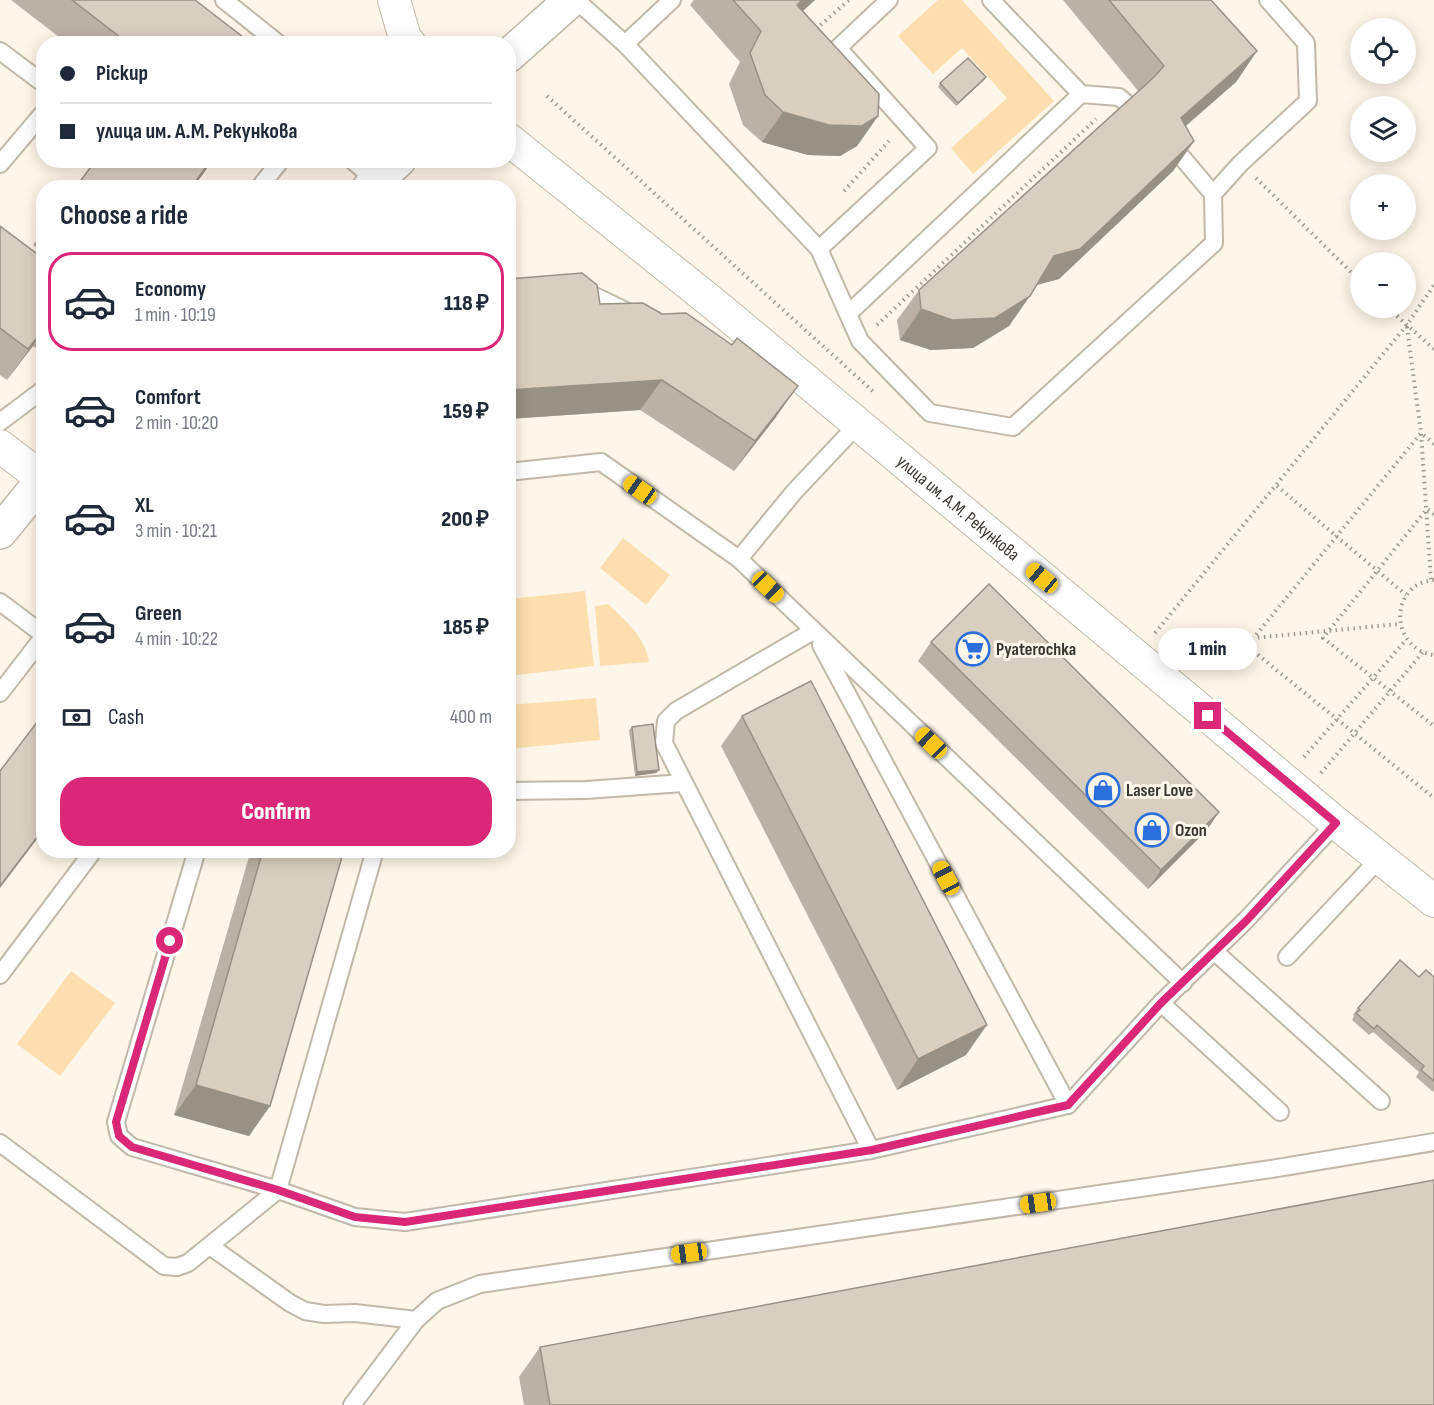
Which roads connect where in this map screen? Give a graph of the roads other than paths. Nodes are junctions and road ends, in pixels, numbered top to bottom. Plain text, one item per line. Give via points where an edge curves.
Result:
1 (224, 0) edge
2 (394, 0) edge
3 (571, 0) edge
4 (576, 0) edge
5 (672, 0) edge
6 (889, 0) edge
7 (991, 0) edge
8 (1268, 0) edge
9 (237, 5) edge
10 (270, 36) edge
11 (404, 36) edge
12 (625, 44) junction
13 (516, 49) edge
14 (0, 51) edge
15 (36, 78) edge
16 (1081, 94) junction
17 (1132, 108) edge
18 (36, 121) edge
19 (1168, 141) edge
20 (516, 146) edge
21 (0, 164) edge
22 (275, 168) edge
23 (366, 168) edge
24 (381, 176) edge
25 (265, 180) edge
26 (1213, 194) junction
27 (819, 249) junction
28 (568, 283) edge
29 (849, 313) junction
30 (650, 323) edge
31 (36, 395) edge
32 (0, 422) edge
33 (858, 424) junction
34 (0, 446) edge
35 (516, 471) edge
36 (36, 474) edge
37 (36, 488) edge
38 (0, 532) edge
39 (739, 559) junction
40 (0, 602) edge
41 (36, 630) edge
42 (813, 631) junction
43 (36, 646) edge
44 (0, 693) edge
45 (682, 783) junction
46 (516, 791) edge
47 (1336, 823) junction
48 (88, 858) edge
49 (194, 858) edge
50 (373, 858) edge
51 (1380, 858) junction
52 (1434, 901) edge
53 (1214, 951) junction
54 (1287, 957) dead end
55 (0, 975) edge
56 (1183, 983) junction
57 (1161, 1003) junction
58 (1381, 1101) dead end
59 (1068, 1105) junction
60 (1280, 1112) dead end
61 (1434, 1142) edge
62 (0, 1143) edge
63 (872, 1150) junction
64 (278, 1190) junction
65 (210, 1246) junction
66 (416, 1320) junction
67 (352, 1405) edge

1 - 9 lane
2 - 11 street
3 - 13 main road
4 - 12 lane
5 - 12 lane
6 - 27 lane via 838,48 928,148
7 - 16 lane
8 - 26 lane via 1306,43 1308,101
9 - 10 lane
12 - 27 lane
14 - 15 lane
16 - 17 lane via 1119,97
16 - 29 lane
18 - 21 lane
19 - 26 lane
20 - 33 street, улица им. А.М. Рекункова via 716,313
22 - 25 lane
23 - 24 lane
26 - 29 lane via 1214,243 1013,427 930,413 860,341
27 - 29 lane
28 - 30 lane
31 - 32 lane
33 - 39 lane via 794,492
33 - 47 street, улица им. А.М. Рекункова
34 - 36 street
35 - 39 lane via 601,462
37 - 38 main road
39 - 42 lane
40 - 41 lane
42 - 45 lane via 676,711 666,722 664,743
42 - 56 lane
42 - 59 lane
43 - 44 lane
45 - 46 lane
45 - 63 lane
47 - 51 street, улица им. А.М. Рекункова
47 - 53 lane
48 - 55 lane
49 - 64 lane via 116,1122 119,1136 132,1147
50 - 64 lane
51 - 52 street, улица им. А.М. Рекункова
51 - 54 lane
53 - 56 lane
53 - 58 lane
56 - 57 lane
57 - 59 lane
57 - 60 lane
59 - 63 lane
61 - 66 lane via 480,1284 437,1301
62 - 65 lane via 164,1266 188,1263
63 - 64 lane via 405,1222 355,1217
64 - 65 lane
65 - 66 lane via 305,1311
66 - 67 lane

